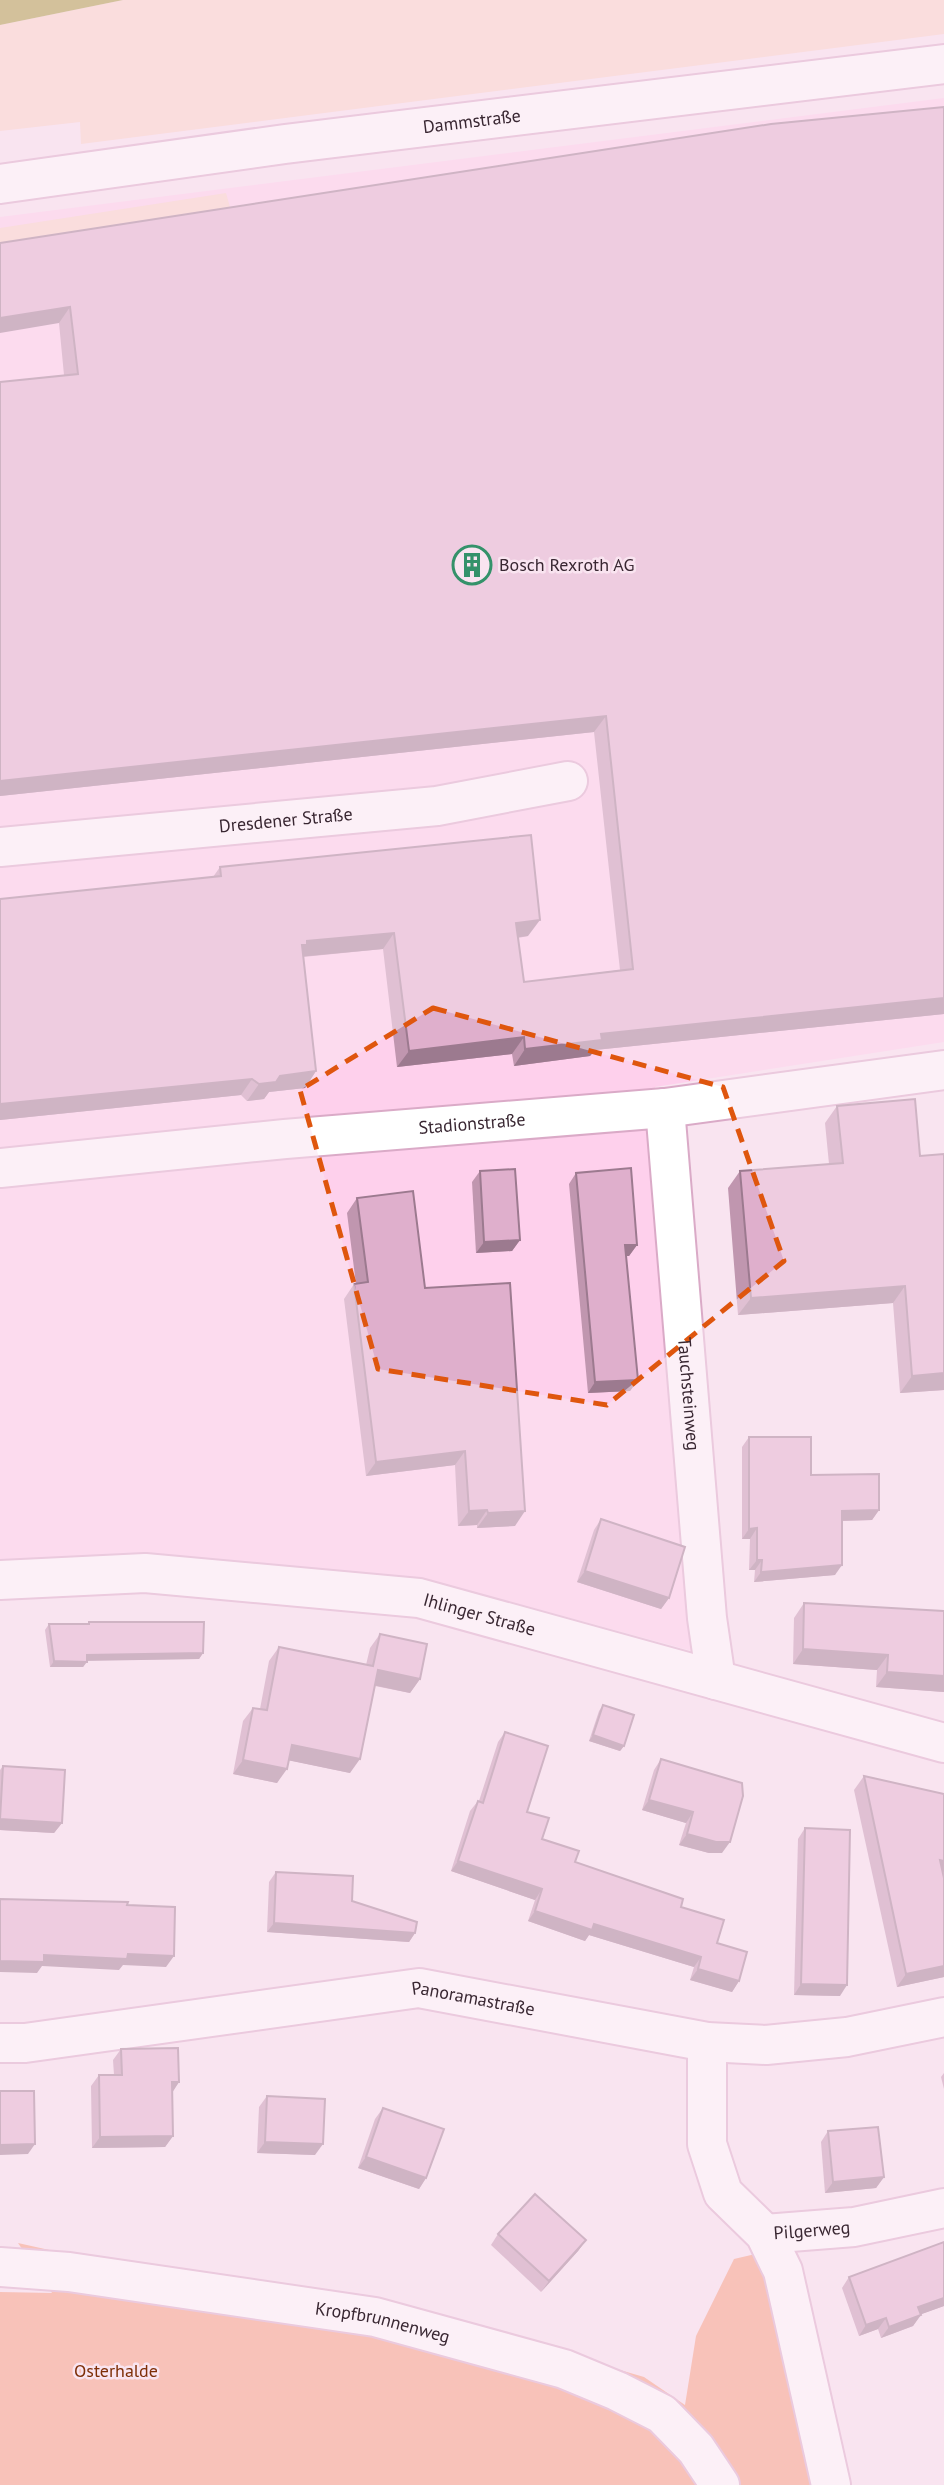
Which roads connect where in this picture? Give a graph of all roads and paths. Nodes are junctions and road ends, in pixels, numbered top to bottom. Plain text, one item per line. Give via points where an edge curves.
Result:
1 (944, 64) edge
2 (0, 184) edge
3 (568, 781) dead end
4 (0, 847) edge
5 (944, 1069) edge
6 (665, 1108) junction
7 (0, 1168) edge
8 (0, 1580) edge
9 (716, 1680) junction
10 (944, 1743) edge
11 (944, 2017) edge
12 (708, 2042) junction
13 (0, 2043) edge
14 (944, 2208) edge
15 (765, 2234) junction
16 (0, 2267) edge
17 (720, 2485) edge
18 (831, 2485) edge

1 - 2 street, Dammstraße via 285,144
3 - 4 street, Dresdener Straße via 436,806
5 - 6 street, Stadionstraße
6 - 7 street, Stadionstraße
6 - 9 street, Tauchsteinweg
8 - 9 street, Ihlinger Straße via 145,1573 419,1598
9 - 10 street, Ihlinger Straße
11 - 12 street, Panoramastraße via 847,2037 766,2045
12 - 13 street, Panoramastraße via 419,1988
12 - 15 street, Pilgerweg via 707,2144 723,2193
14 - 15 street, Pilgerweg via 854,2227
15 - 18 street via 783,2271
16 - 17 street, Kropfbrunnenweg via 69,2272 375,2317 564,2369 662,2414 696,2449

